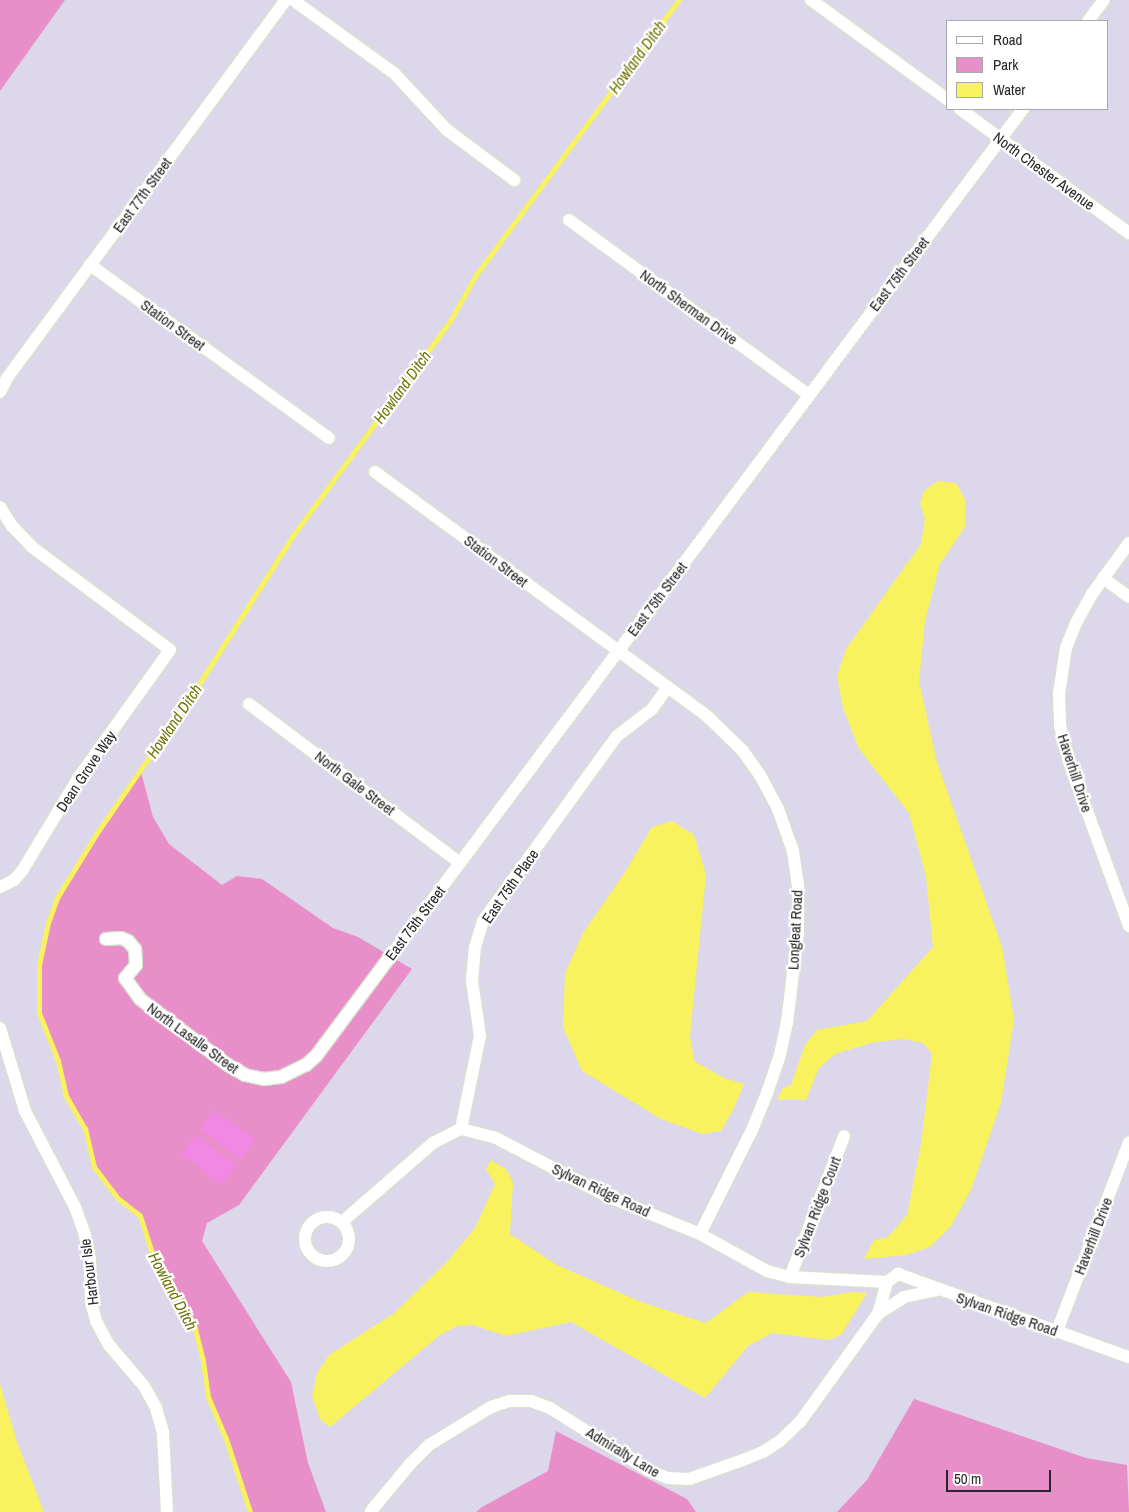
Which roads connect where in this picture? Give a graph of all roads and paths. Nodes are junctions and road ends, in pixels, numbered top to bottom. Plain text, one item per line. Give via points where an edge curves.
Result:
1 (286, 0) edge
2 (294, 0) edge
3 (811, 0) edge
4 (1104, 0) edge
5 (1089, 20) edge
6 (946, 99) edge
7 (961, 110) edge
8 (1022, 110) edge
9 (1001, 139) junction
10 (514, 180) dead end
11 (569, 220) dead end
12 (1129, 233) edge
13 (90, 265) junction
14 (0, 392) edge
15 (809, 395) junction
16 (328, 438) dead end
17 (375, 472) dead end
18 (0, 507) edge
19 (1129, 543) edge
20 (1103, 578) junction
21 (1129, 597) edge
22 (617, 652) junction
23 (668, 687) junction
24 (249, 704) dead end
25 (460, 863) junction
26 (0, 886) edge
27 (1129, 926) edge
28 (106, 939) dead end
29 (0, 1028) edge
30 (281, 1078) joint
31 (461, 1129) junction
32 (844, 1136) dead end
33 (1129, 1142) edge
34 (342, 1222) dead end
35 (700, 1234) junction
36 (790, 1277) junction
37 (887, 1282) junction
38 (937, 1290) junction
39 (878, 1314) junction
40 (1056, 1331) junction
41 (1129, 1358) edge
42 (371, 1511) edge
43 (167, 1512) edge

1 - 13 street, East 77th Street
2 - 10 street via 394,73 447,130
3 - 6 street
4 - 5 street
7 - 9 street, North Chester Avenue
8 - 9 street, East 75th Street
9 - 12 street, North Chester Avenue
9 - 15 street, East 75th Street
11 - 15 street, North Sherman Drive
13 - 14 street, East 77th Street
13 - 16 street, Station Street
15 - 22 street, East 75th Street
17 - 22 street, Station Street
18 - 26 street, Dean Grove Way via 32,547 170,650 77,780 22,872
19 - 20 street, Haverhill Drive
20 - 21 street
20 - 27 street, Haverhill Drive via 1085,605 1066,648 1060,673 1060,720 1070,765
22 - 23 street, Longleat Road
22 - 25 street, East 75th Street
23 - 31 street, East 75th Place via 652,709 617,736 483,921 474,947 472,981 480,1036
23 - 35 street, Longleat Road via 719,726 760,775 786,830 798,886 798,934 780,1055 752,1130
24 - 25 street, North Gale Street
25 - 30 street, East 75th Street via 316,1056
28 - 30 street, North Lasalle Street via 121,938 132,946 137,955 136,966 125,978 152,1010 245,1075
29 - 43 street, Harbour Isle via 25,1112 72,1201 84,1232 96,1321 108,1345 148,1391 161,1420
31 - 34 street via 433,1143
31 - 35 street, Sylvan Ridge Road via 494,1137 609,1197
32 - 36 street, Sylvan Ridge Court
33 - 40 street, Haverhill Drive
35 - 36 street, Sylvan Ridge Road via 759,1267
36 - 37 street, Sylvan Ridge Road
37 - 38 street, Sylvan Ridge Road via 898,1274
37 - 39 street
38 - 39 street, Admiralty Lane via 904,1297
38 - 40 street, Sylvan Ridge Road
39 - 42 street, Admiralty Lane via 800,1422 780,1441 743,1460 689,1479 668,1478 648,1470 550,1408 531,1401 510,1401 491,1407 429,1445 414,1458
40 - 41 street, Sylvan Ridge Road

